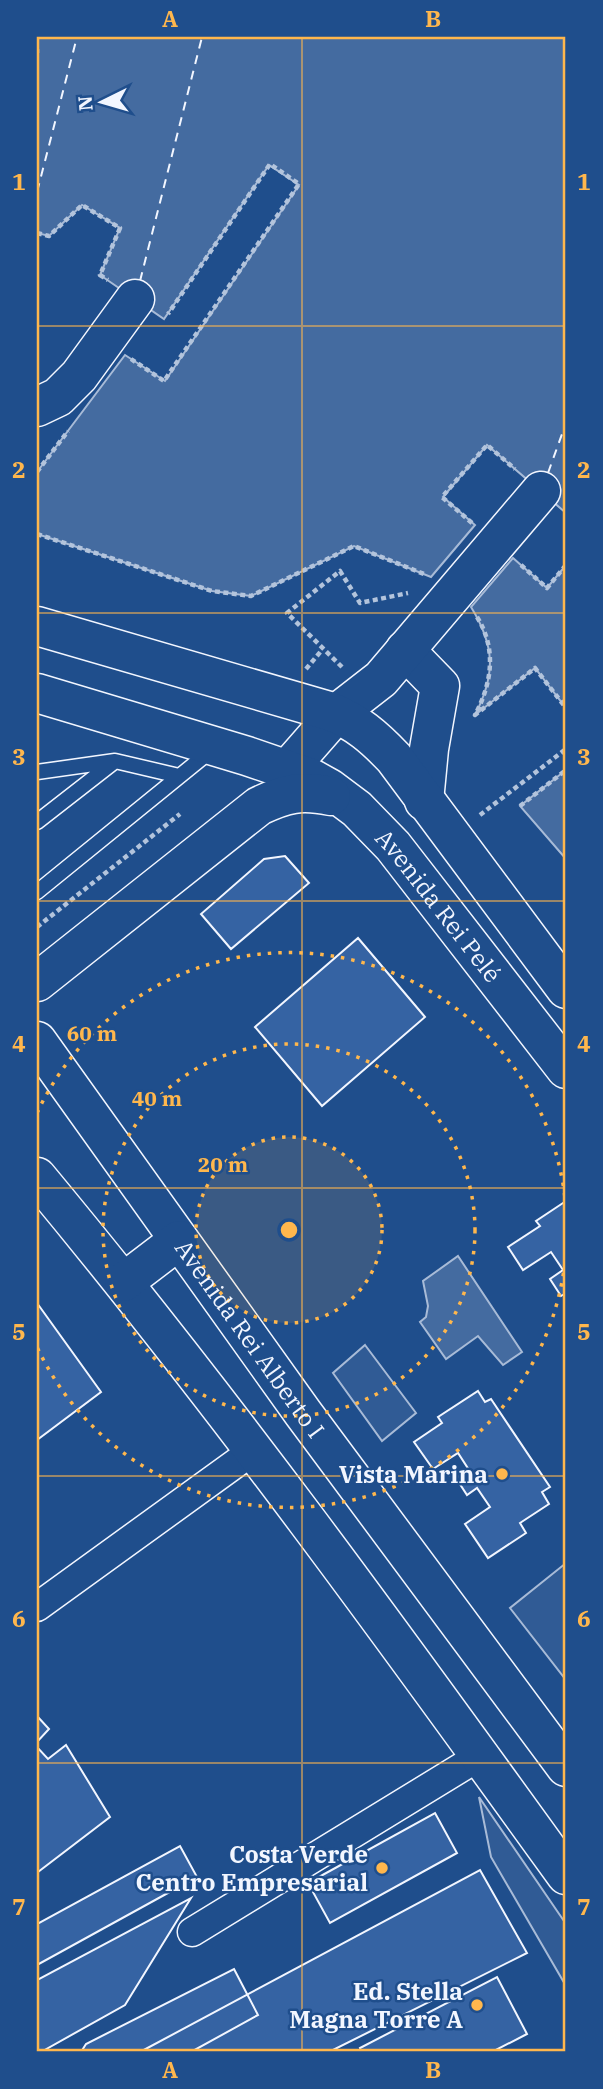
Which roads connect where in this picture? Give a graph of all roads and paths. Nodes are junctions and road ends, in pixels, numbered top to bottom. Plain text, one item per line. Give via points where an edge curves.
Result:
1 (135, 299) dead end
2 (37, 407) edge
3 (541, 491) joint
4 (475, 526) dead end
5 (37, 534) edge
6 (513, 558) dead end
7 (566, 565) edge
8 (439, 596) junction
9 (37, 626) edge
10 (323, 650) dead end
11 (405, 650) junction
12 (37, 693) edge
13 (566, 708) edge
14 (325, 710) junction
15 (216, 747) junction
16 (566, 749) edge
17 (116, 761) junction
18 (287, 770) junction
19 (566, 770) edge
20 (37, 772) edge
21 (179, 776) junction
22 (344, 799) junction
23 (424, 801) junction
24 (520, 806) dead end
25 (180, 814) dead end
26 (479, 816) dead end
27 (37, 822) edge
28 (37, 892) edge
29 (37, 927) edge
30 (37, 982) edge
31 (566, 989) edge
32 (37, 1041) edge
33 (566, 1069) edge
34 (37, 1177) edge
35 (178, 1240) junction
36 (124, 1282) junction
37 (303, 1413) junction
38 (254, 1450) junction
39 (373, 1505) junction
40 (323, 1542) junction
41 (37, 1607) edge
42 (480, 1756) junction
43 (566, 1767) edge
44 (566, 1875) edge
45 (192, 1931) dead end

1 - 2 main road via 79,376 58,397
3 - 4 path via 487,445 442,498
3 - 8 main road
5 - 8 path via 212,591 251,596 354,546
6 - 7 path via 547,588
8 - 10 path via 360,603 340,571 287,613
8 - 11 main road
8 - 13 path via 484,627 491,672 475,715 535,668
9 - 14 main road, Avenida Rei Pelé
11 - 14 main road via 381,679
11 - 23 main road via 440,686
12 - 15 main road, Avenida Rei Pelé
14 - 18 main road
14 - 23 main road, Avenida Rei Pelé via 362,728 380,743
15 - 18 main road, Avenida Rei Pelé
15 - 21 lane
16 - 26 path
17 - 20 lane
17 - 21 lane
17 - 27 lane
18 - 22 main road, Avenida Rei Pelé via 311,778
19 - 24 path
21 - 28 lane
22 - 30 main road via 284,794 259,806
22 - 33 main road, Avenida Rei Pelé via 393,846
23 - 31 main road, Avenida Rei Pelé
25 - 29 path
32 - 35 main road, Avenida Rei Alberto I
34 - 36 main road
35 - 36 main road
35 - 37 main road, Avenida Rei Alberto I
36 - 38 main road
37 - 38 main road
37 - 39 main road, Avenida Rei Alberto I
38 - 40 main road
38 - 41 street
39 - 40 main road
39 - 43 main road, Avenida Rei Alberto I
40 - 42 main road
42 - 44 main road
42 - 45 street

